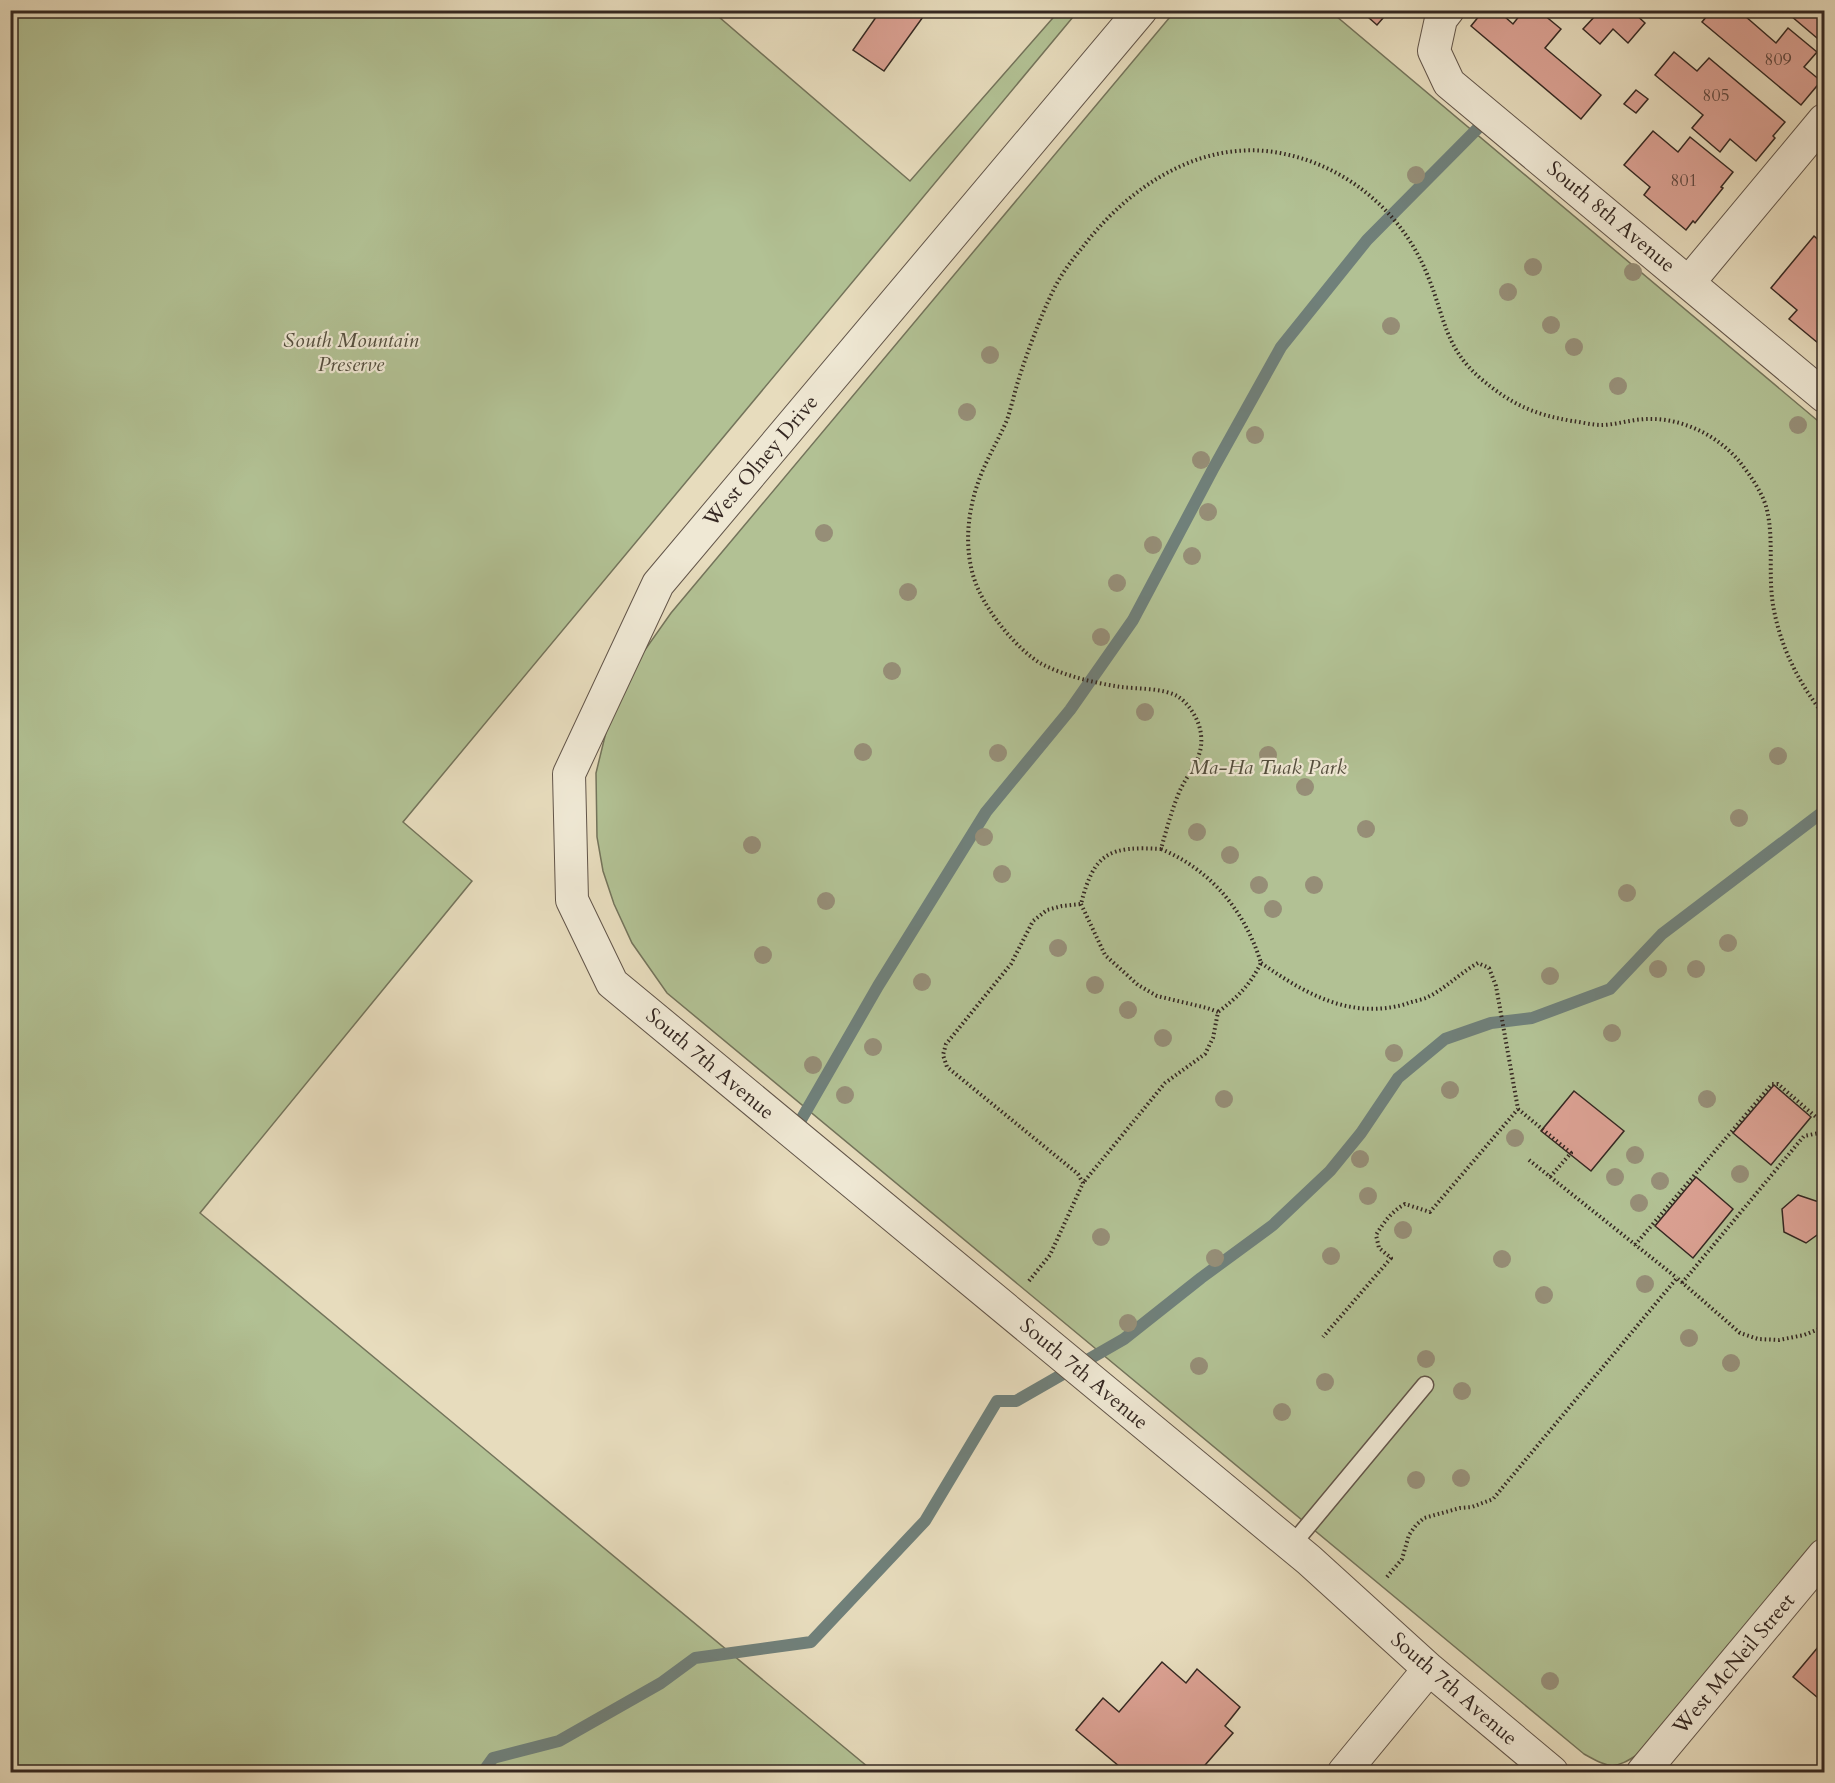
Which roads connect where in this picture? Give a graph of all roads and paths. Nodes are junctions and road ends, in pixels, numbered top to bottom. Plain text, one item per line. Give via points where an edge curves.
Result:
1 (1141, 10) edge
2 (1444, 15) edge
3 (1824, 120) edge
4 (1689, 282) junction
5 (1824, 396) edge
6 (1824, 715) edge
7 (1161, 849) junction
8 (1082, 904) junction
9 (1261, 963) junction
10 (612, 983) joint
11 (1218, 1012) junction
12 (1518, 1109) junction
13 (1824, 1124) edge
14 (1824, 1132) edge
15 (1529, 1160) dead end
16 (1550, 1177) junction
17 (1083, 1183) junction
18 (1635, 1245) junction
19 (1677, 1278) junction
20 (1028, 1282) dead end
21 (1682, 1283) junction
22 (1824, 1327) edge
23 (1323, 1337) dead end
24 (1425, 1385) dead end
25 (1291, 1546) junction
26 (1824, 1555) edge
27 (1387, 1577) dead end
28 (1429, 1669) junction
29 (1344, 1773) edge
30 (1552, 1773) edge
31 (1643, 1773) edge

1 - 10 street, West Olney Drive via 658,584 569,774 572,900
2 - 4 street, South 8th Avenue via 1434,51 1449,83
3 - 4 street
4 - 5 street, South 8th Avenue
6 - 7 path via 1787,657 1779,630 1770,576 1767,509 1754,481 1721,442 1670,420 1601,425 1522,409 1481,379 1451,346 1428,274 1414,245 1374,198 1320,164 1270,152 1237,150 1211,155 1183,165 1127,200 1100,225 1058,280 1034,336 1005,425 979,480 967,537 978,589 993,615 1025,652 1042,664 1091,681 1171,693 1194,714 1202,731 1200,753 1180,789
7 - 8 path via 1122,849 1108,855 1094,867
7 - 9 path via 1180,857 1221,889 1238,912
8 - 11 path via 1106,955 1138,985 1157,996
8 - 17 path via 1047,910 1033,921 1011,964 946,1044 943,1055 947,1067 1078,1174
9 - 11 path via 1243,992
9 - 12 path via 1310,993 1336,1004 1363,1009 1427,998 1478,963 1489,968 1496,986
10 - 25 street, South 7th Avenue
11 - 17 path via 1205,1054 1165,1083
12 - 16 path via 1571,1153
12 - 23 path via 1430,1212 1405,1204 1384,1221 1376,1235 1379,1248 1391,1258
13 - 18 path via 1778,1084 1772,1084
14 - 21 path via 1803,1137
15 - 16 path
16 - 18 path
17 - 20 path via 1050,1255
18 - 19 path
19 - 21 path
19 - 27 path via 1493,1499 1424,1518 1409,1535 1402,1559
21 - 22 path via 1740,1334 1779,1340
24 - 25 lane
25 - 28 street, South 7th Avenue
26 - 31 street, West McNeil Street
28 - 29 street
28 - 30 street, South 7th Avenue

